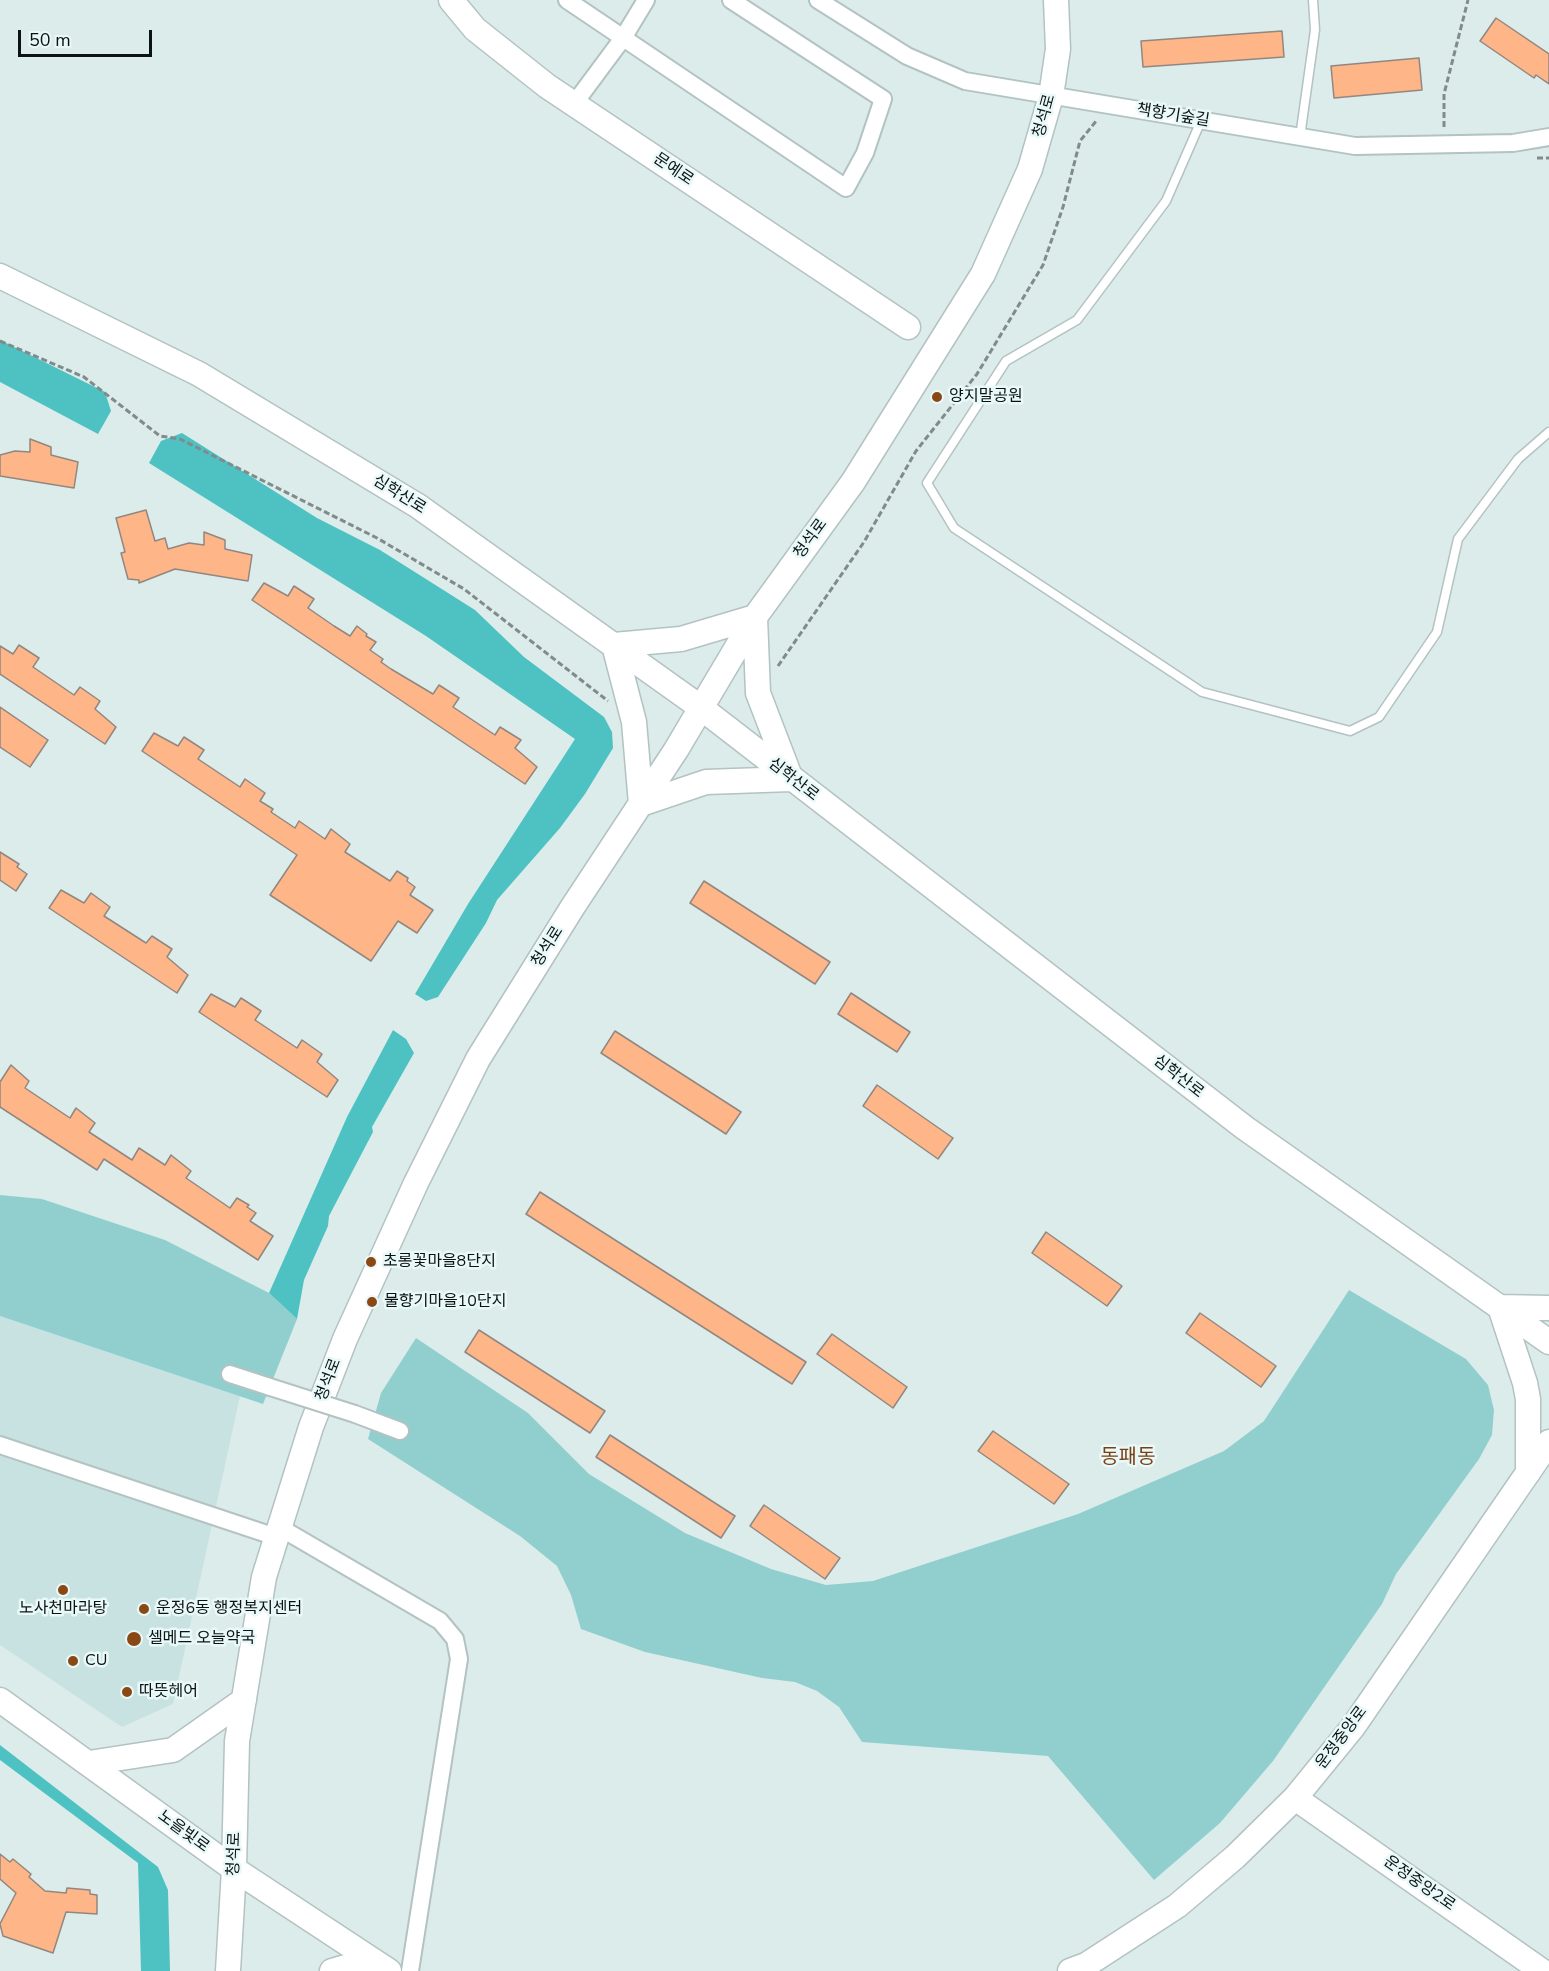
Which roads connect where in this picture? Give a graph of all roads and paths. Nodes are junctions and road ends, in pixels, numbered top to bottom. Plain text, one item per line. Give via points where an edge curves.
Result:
1 (451, 0) edge
2 (567, 0) edge
3 (646, 0) edge
4 (731, 0) edge
5 (818, 0) edge
6 (1056, 0) edge
7 (1313, 0) edge
8 (1468, 0) edge
9 (623, 38) junction
10 (1051, 96) junction
11 (574, 104) junction
12 (1120, 108) junction
13 (1201, 121) junction
14 (1300, 137) junction
15 (1549, 137) edge
16 (1444, 144) junction
17 (0, 276) edge
18 (908, 327) dead end
19 (0, 340) edge
20 (1549, 432) edge
21 (755, 617) junction
22 (614, 645) junction
23 (759, 693) junction
24 (609, 702) dead end
25 (699, 707) junction
26 (791, 779) junction
27 (641, 804) junction
28 (1500, 1307) junction
29 (1549, 1308) edge
30 (1549, 1342) edge
31 (230, 1374) dead end
32 (400, 1431) dead end
33 (1549, 1442) edge
34 (0, 1445) edge
35 (1538, 1469) edge
36 (277, 1532) junction
37 (0, 1700) edge
38 (244, 1700) junction
39 (88, 1763) junction
40 (1295, 1798) junction
41 (234, 1869) junction
42 (380, 1965) edge
43 (228, 1971) edge
44 (332, 1971) edge
45 (410, 1971) edge
46 (1070, 1971) edge
47 (1542, 1971) edge

1 - 11 street, 문예로 via 497,48
2 - 9 street
3 - 9 street
4 - 9 street via 883,99 865,153 846,188
5 - 10 street, 책향기숲길 via 907,56 965,81
6 - 10 street, 청석로 via 1058,49
7 - 14 lane via 1316,30
8 - 16 path via 1444,94
9 - 11 street
10 - 12 street, 책향기숲길
10 - 21 street, 청석로 via 1030,169 983,274 853,482
11 - 18 street, 문예로
12 - 13 street, 책향기숲길
12 - 23 path via 1118,121 1094,120 1080,141 1043,265 976,374 916,452 864,542
13 - 14 street, 책향기숲길
13 - 20 lane via 1166,201 1077,320 1006,361 927,483 954,528 1202,692 1350,731 1379,717 1437,632 1458,539 1518,459
14 - 16 street, 책향기숲길 via 1355,146
15 - 16 street, 책향기숲길 via 1514,143
17 - 22 street, 심학산로 via 199,374 418,506
19 - 24 path via 84,377 160,436 180,439 377,538 464,589
21 - 22 street via 681,639
21 - 23 street
21 - 25 street, 청석로
22 - 25 street, 심학산로
22 - 27 street via 634,722
23 - 26 street
25 - 26 street, 심학산로
25 - 27 street, 청석로
26 - 27 street via 706,782
26 - 28 street, 심학산로 via 1245,1128
27 - 36 street, 청석로 via 478,1059 416,1183 345,1339
28 - 29 street
28 - 30 street, 심학산로
28 - 35 street via 1525,1383
31 - 32 street, bridge
33 - 35 street, 운정중앙로
34 - 36 street
35 - 40 street, 운정중앙로 via 1353,1727
36 - 38 street, 청석로 via 264,1577
36 - 45 street via 440,1621 455,1639 459,1659
37 - 39 street, 노을빛로
38 - 39 street via 173,1750
38 - 41 street, 청석로 via 237,1741
39 - 41 street, 노을빛로
40 - 46 street, 운정중앙로 via 1235,1857 1177,1906 1086,1965
40 - 47 street, 운정중앙2로
41 - 42 street, 노을빛로
41 - 43 street, 청석로
42 - 44 street

